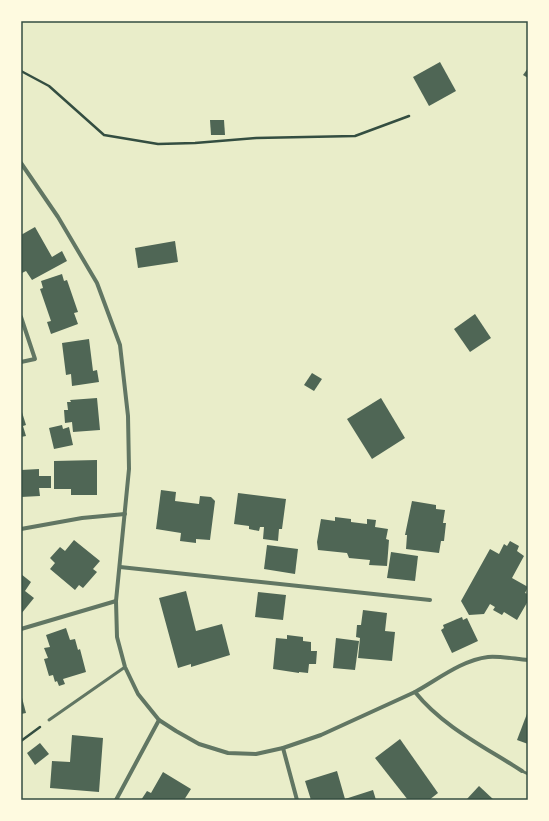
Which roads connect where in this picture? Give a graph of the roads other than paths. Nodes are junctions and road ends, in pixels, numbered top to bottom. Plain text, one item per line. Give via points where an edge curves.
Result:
1 (21, 162) edge
2 (21, 317) edge
3 (21, 362) edge
4 (126, 514) junction
5 (21, 529) edge
6 (120, 568) junction
7 (430, 600) dead end
8 (116, 601) junction
9 (21, 629) edge
10 (528, 660) edge
11 (125, 667) junction
12 (415, 692) junction
13 (49, 720) road end
14 (159, 720) junction
15 (283, 748) junction
16 (522, 770) joint
17 (528, 774) edge
18 (116, 800) edge
19 (297, 800) edge

1 - 4 street via 58,217 97,283 120,346 128,416 129,470
2 - 3 street via 35,359
4 - 5 street via 82,518
4 - 6 street
6 - 7 street
6 - 8 street
8 - 9 street
8 - 11 street via 117,637
10 - 12 street via 481,658
11 - 13 lane
11 - 14 street via 138,694
12 - 15 street via 328,732
12 - 16 street via 428,709 441,719
14 - 15 street via 199,744 228,753 256,754
14 - 18 street
15 - 19 street
16 - 17 lane

